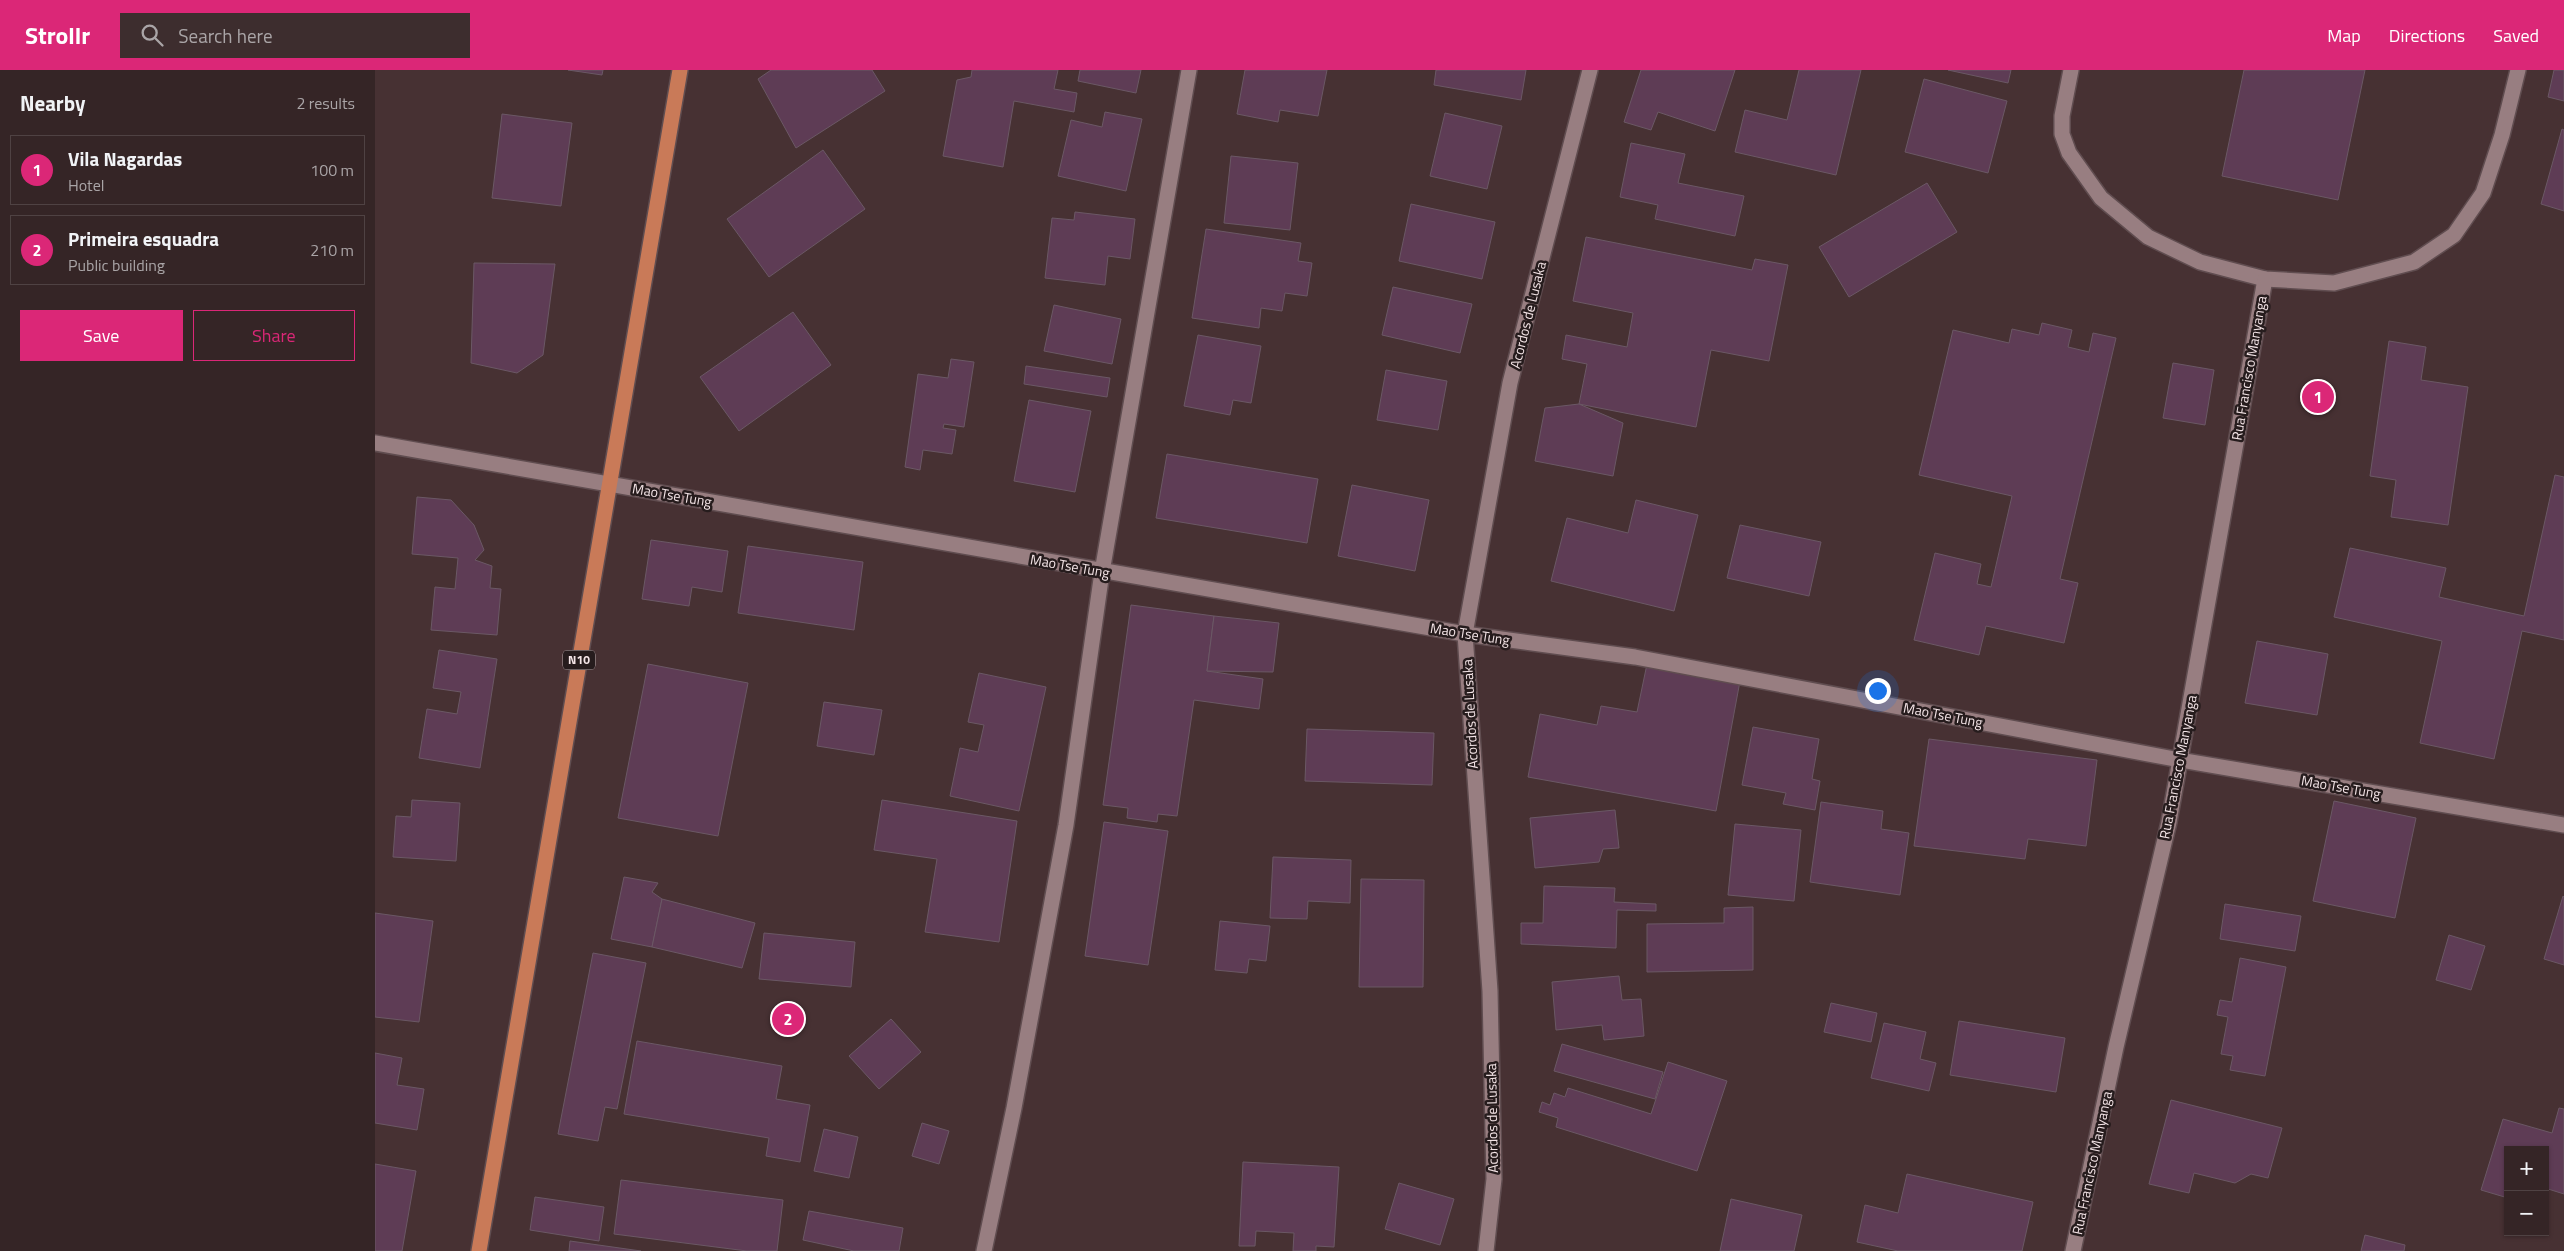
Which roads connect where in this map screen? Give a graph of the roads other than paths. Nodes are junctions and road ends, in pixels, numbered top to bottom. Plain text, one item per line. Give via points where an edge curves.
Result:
1 (680, 70) edge
2 (1189, 70) edge
3 (1590, 70) edge
4 (2071, 70) edge
5 (2519, 70) edge
6 (2265, 279) junction
7 (375, 444) edge
8 (609, 483) junction
9 (1102, 572) junction
10 (1465, 634) junction
11 (2180, 760) junction
12 (2564, 825) edge
13 (479, 1251) edge
14 (984, 1251) edge
15 (1486, 1251) edge
16 (2073, 1251) edge

1 - 8 main road, N10
2 - 9 street
3 - 10 street, Acordos de Lusaka via 1510,383
4 - 6 street via 2062,116 2062,134 2069,153 2101,198 2149,237 2200,262
5 - 6 street via 2503,135 2483,193 2454,235 2414,262 2334,283
6 - 11 street, Rua Francisco Manyanga
7 - 8 street, Mao Tse Tung
8 - 9 street, Mao Tse Tung
8 - 13 main road, N10
9 - 10 street, Mao Tse Tung
9 - 14 street via 1066,825
10 - 11 street, Mao Tse Tung via 1635,657
10 - 15 street, Acordos de Lusaka via 1490,991 1494,1179
11 - 12 street, Mao Tse Tung
11 - 16 street, Rua Francisco Manyanga

